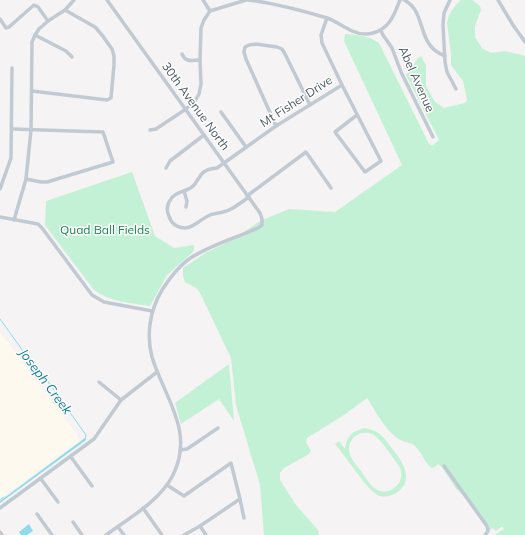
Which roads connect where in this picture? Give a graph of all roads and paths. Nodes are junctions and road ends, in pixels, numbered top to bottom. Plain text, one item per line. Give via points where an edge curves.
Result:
1 (74, 0) edge
2 (107, 0) edge
3 (203, 0) edge
4 (247, 0) edge
5 (281, 0) edge
6 (400, 0) edge
7 (404, 0) edge
8 (450, 0) edge
9 (498, 0) edge
10 (280, 5) junction
11 (65, 10) junction
12 (210, 10) junction
13 (326, 18) junction
14 (0, 19) edge
15 (48, 21) junction
16 (381, 31) junction
17 (35, 35) junction
18 (525, 42) edge
19 (182, 54) dead end
20 (445, 56) junction
21 (72, 57) dead end
22 (200, 60) junction
23 (12, 68) dead end
24 (342, 85) junction
25 (456, 89) dead end
26 (32, 91) junction
27 (310, 105) junction
28 (186, 109) junction
29 (221, 112) dead end
30 (357, 115) junction
31 (276, 126) junction
32 (12, 129) junction
33 (31, 130) junction
34 (150, 130) dead end
35 (204, 135) junction
36 (432, 137) dead end
37 (246, 147) junction
38 (224, 163) junction
39 (166, 168) dead end
40 (26, 179) junction
41 (331, 188) dead end
42 (0, 189) edge
43 (184, 191) junction
44 (248, 196) junction
45 (186, 207) dead end
46 (0, 217) edge
47 (14, 220) junction
48 (152, 311) junction
49 (157, 372) junction
50 (99, 382) dead end
51 (121, 400) junction
52 (218, 428) dead end
53 (180, 450) junction
54 (71, 457) junction
55 (444, 466) dead end
56 (41, 479) junction
57 (167, 485) junction
58 (92, 486) dead end
59 (240, 499) junction
60 (58, 502) dead end
61 (0, 508) edge
62 (143, 508) junction
63 (36, 514) dead end
64 (244, 518) dead end
65 (73, 522) dead end
66 (200, 526) junction
67 (118, 527) junction
68 (0, 532) edge
69 (2, 535) edge
70 (52, 535) edge
71 (82, 535) edge
72 (106, 535) edge
73 (124, 535) edge
74 (162, 535) edge
75 (184, 535) edge
76 (206, 535) edge
77 (485, 535) edge

1 - 11 street
2 - 28 street, 30th Avenue North
3 - 12 street
4 - 10 street
4 - 12 street
5 - 10 street
6 - 16 street via 396,11
7 - 20 street via 417,12 425,38 431,47
8 - 20 street via 444,13
9 - 18 street
10 - 13 street
11 - 15 street
11 - 26 street via 95,27 112,49 114,65 111,98 107,100
12 - 22 street via 201,28
13 - 16 street via 361,34
13 - 24 street, Mt Fisher Drive via 321,36 322,43
14 - 15 street via 6,28 9,27 34,5
15 - 17 street
16 - 36 street, Abel Avenue via 392,48
17 - 21 street via 66,51
17 - 26 street via 32,42
19 - 22 street via 187,60
20 - 25 street via 447,72
22 - 28 street via 199,94
23 - 32 street
24 - 27 street, Mt Fisher Drive
24 - 30 street
26 - 33 street
27 - 31 street, Mt Fisher Drive
27 - 31 street via 282,50 256,44 244,47 246,59
28 - 34 street via 156,129
28 - 35 street, 30th Avenue North
29 - 37 street
30 - 30 street via 335,132 365,172 381,161
31 - 37 street, Mt Fisher Drive
32 - 33 street
32 - 42 street via 11,158
33 - 40 street
33 - 40 street via 103,132 113,162 47,182
35 - 38 street, 30th Avenue North
35 - 39 street via 170,161
37 - 38 street, Mt Fisher Drive
38 - 43 street, Mt Fisher Drive via 217,168 208,169 195,185
38 - 44 street, 30th Avenue North
40 - 47 street
41 - 44 street, Mt Fisher Drive via 306,152
43 - 44 street, Mt Fisher Drive via 171,198 167,208 173,223 184,228 210,215 230,210
43 - 45 street
44 - 48 street, 30th Avenue North via 260,213 262,225 188,259 169,279 156,299
46 - 47 street
47 - 48 street via 38,224 92,295 98,299
48 - 49 street via 149,340
49 - 51 street
49 - 53 street via 176,414
50 - 51 street
51 - 54 street via 94,439
52 - 53 street via 187,450
53 - 57 street
54 - 56 street
54 - 58 street
55 - 77 street via 487,526 488,531
56 - 60 street
56 - 61 street
57 - 59 street via 184,496 231,463
57 - 62 street
59 - 64 street
59 - 66 street
62 - 67 street
62 - 74 street
63 - 70 street
65 - 71 street
66 - 75 street
66 - 76 street
67 - 72 street
67 - 73 street
68 - 69 street

